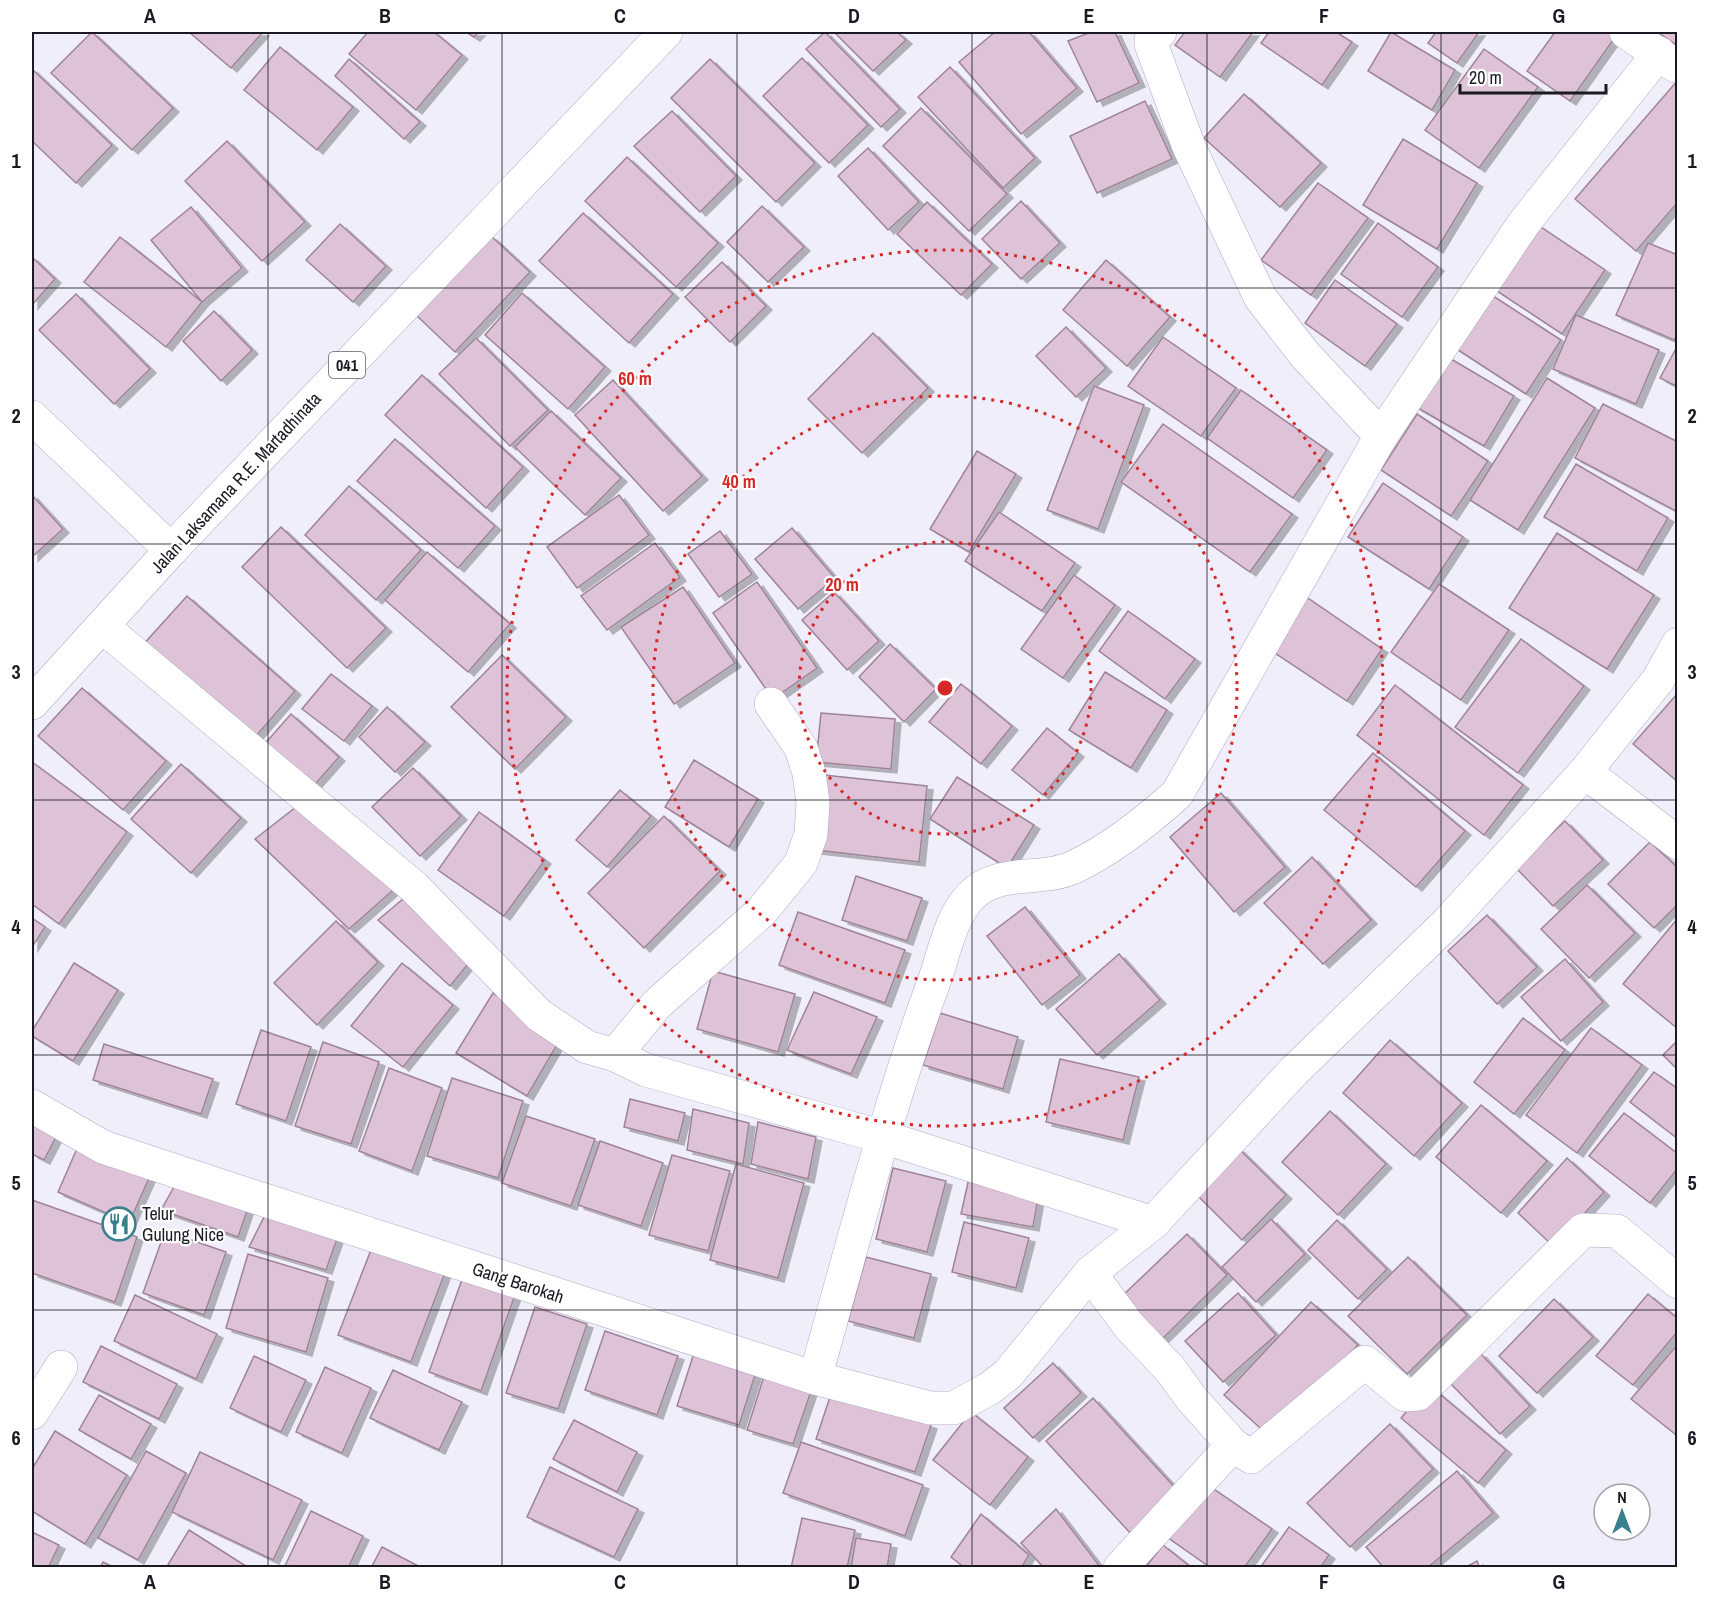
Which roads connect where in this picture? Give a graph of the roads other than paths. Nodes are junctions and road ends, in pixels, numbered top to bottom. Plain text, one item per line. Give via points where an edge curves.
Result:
1 (666, 32) edge
2 (1160, 32) edge
3 (1626, 32) edge
4 (1668, 60) edge
5 (32, 417) edge
6 (1381, 436) junction
7 (171, 550) junction
8 (103, 627) junction
9 (1677, 644) edge
10 (32, 703) edge
11 (771, 704) dead end
12 (1585, 772) junction
13 (1677, 843) edge
14 (615, 1055) junction
15 (32, 1106) edge
16 (883, 1137) junction
17 (1152, 1223) junction
18 (1090, 1274) junction
19 (1677, 1282) edge
20 (61, 1367) dead end
21 (815, 1378) junction
22 (32, 1413) edge
23 (1233, 1445) junction
24 (1120, 1568) edge

1 - 7 street, Jalan Laksamana R.E. Martadhinata / 041
2 - 6 street via 1151,44 1189,147 1260,297 1305,355
3 - 4 street
4 - 6 street via 1524,223
5 - 7 street
6 - 16 street via 1177,794 1149,819 1072,868 994,882 970,896 959,913 920,1018
7 - 8 street, Jalan Laksamana R.E. Martadhinata / 041
8 - 10 street, Jalan Laksamana R.E. Martadhinata / 041
8 - 14 street via 414,887 539,1015 586,1047
9 - 12 street, Gang Barokah via 1658,680
11 - 14 street via 801,747 809,773 813,802 811,834 801,863 761,912 657,1004
12 - 13 street
12 - 17 street, Gang Barokah via 1447,923 1293,1071
14 - 16 street via 646,1070
15 - 21 street, Gang Barokah via 103,1147
16 - 17 street
16 - 21 street
17 - 18 street, Gang Barokah
18 - 21 street, Gang Barokah via 1008,1374 954,1408 930,1408
18 - 23 street via 1129,1326
19 - 23 street via 1617,1232 1583,1230 1418,1394 1405,1395 1365,1362 1254,1457
20 - 22 street
23 - 24 street

